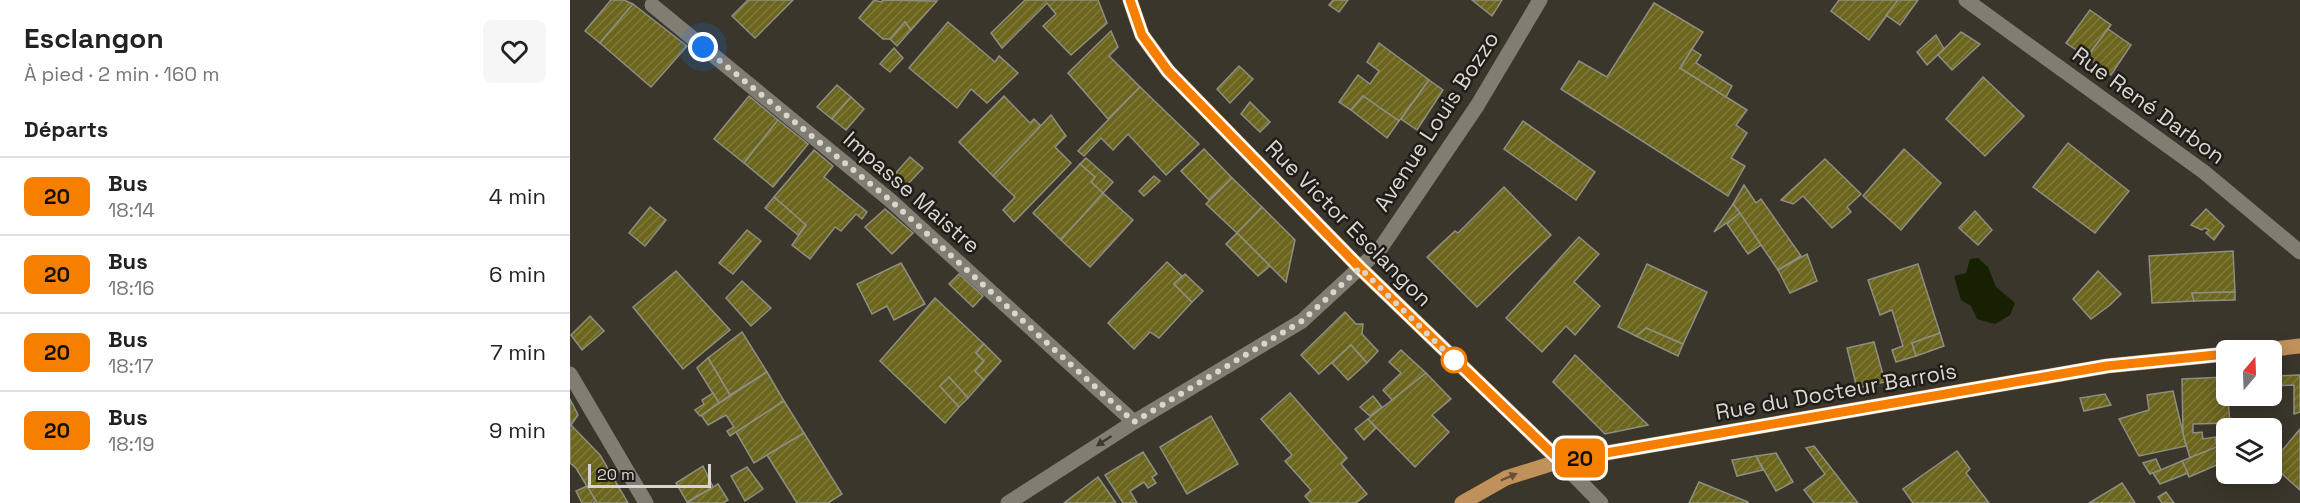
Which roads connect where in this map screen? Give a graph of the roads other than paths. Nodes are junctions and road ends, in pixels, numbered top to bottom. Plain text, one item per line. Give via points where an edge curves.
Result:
1 (1130, 0) edge
2 (1540, 0) edge
3 (1966, 0) edge
4 (652, 5) dead end
5 (2300, 252) edge
6 (1360, 268) junction
7 (2300, 346) edge
8 (2282, 348) edge
9 (2216, 355) edge
10 (570, 374) edge
11 (1134, 422) junction
12 (1560, 461) junction
13 (646, 503) edge
14 (1008, 503) edge
15 (1462, 503) edge
16 (1601, 503) edge

1 - 6 main road, Rue Victor Esclangon via 1142,35 1168,71
2 - 6 street, Avenue Louis Bozzo via 1477,106 1380,249
3 - 5 street, Rue René Darbon via 2204,172
4 - 11 street, Impasse Maistre via 890,200
6 - 11 street, Avenue Louis Bozzo via 1302,321
6 - 12 main road, Rue Victor Esclangon
7 - 8 main road
9 - 12 main road, Rue du Docteur Barrois via 2107,366
10 - 13 street
11 -> 14 street, Avenue Louis Bozzo
15 -> 12 main road, Rue du Docteur Barrois via 1506,478
12 - 16 street

